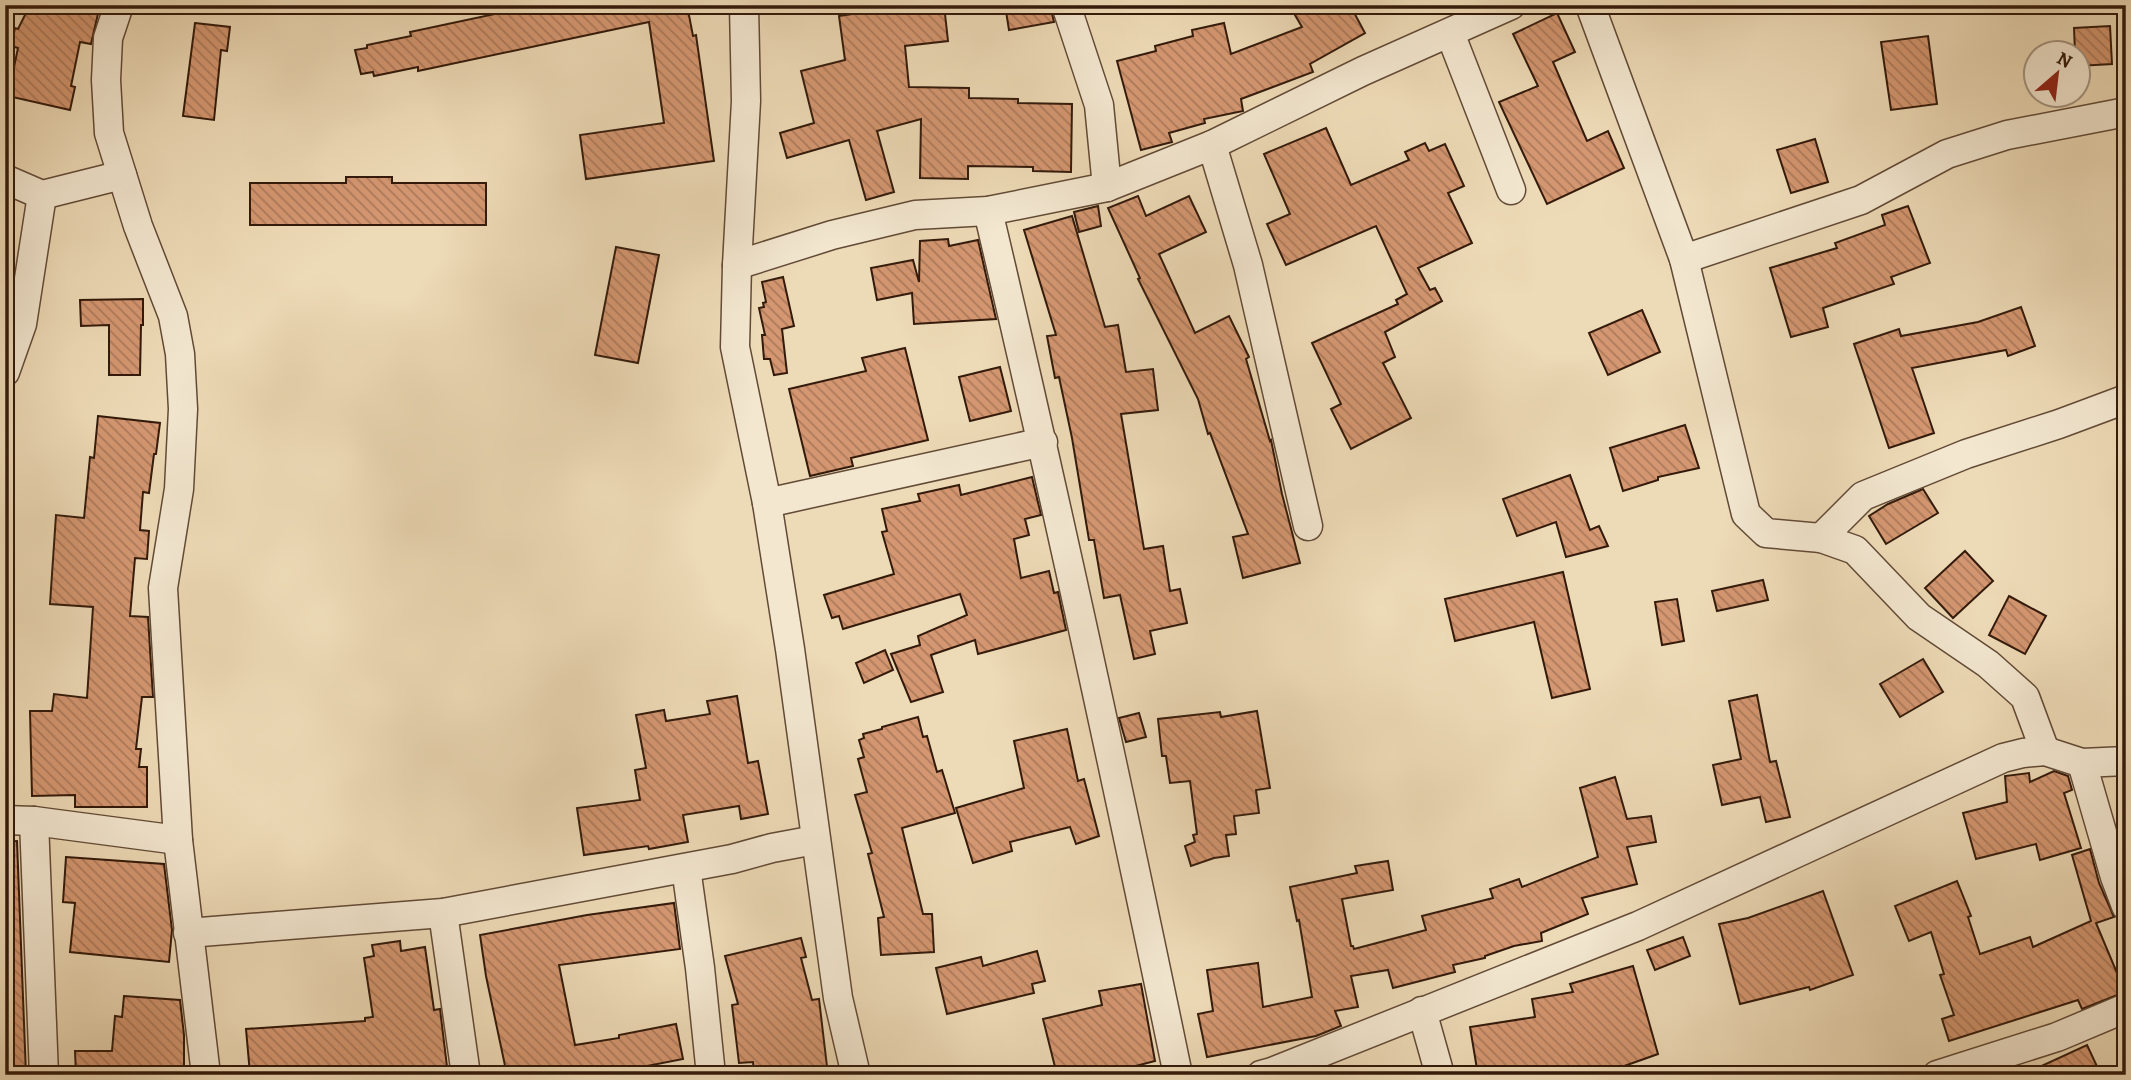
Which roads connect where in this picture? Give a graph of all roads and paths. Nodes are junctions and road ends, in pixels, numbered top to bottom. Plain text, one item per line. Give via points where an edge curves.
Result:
1 (119, 5) edge
2 (744, 5) edge
3 (1066, 5) edge
4 (1511, 5) edge
5 (1590, 5) edge
6 (1450, 33) junction
7 (2126, 112) edge
8 (1212, 145) junction
9 (122, 175) junction
10 (5, 179) edge
11 (1107, 187) junction
12 (1511, 190) dead end
13 (42, 195) junction
14 (988, 211) junction
15 (1684, 258) junction
16 (737, 265) junction
17 (5, 372) edge
18 (2126, 399) edge
19 (1043, 442) junction
20 (767, 503) junction
21 (1308, 526) dead end
22 (1821, 538) junction
23 (2045, 751) junction
24 (2126, 761) edge
25 (2082, 763) junction
26 (5, 820) edge
27 (34, 821) junction
28 (178, 840) junction
29 (815, 840) junction
30 (686, 868) junction
31 (2126, 906) edge
32 (443, 912) junction
33 (188, 933) junction
34 (2126, 1008) edge
35 (1422, 1011) junction
36 (44, 1075) edge
37 (206, 1075) edge
38 (466, 1075) edge
39 (711, 1075) edge
40 (856, 1075) edge
41 (1178, 1075) edge
42 (1261, 1075) edge
43 (1440, 1075) edge
44 (1937, 1075) edge

1 - 9 street via 108,37 106,80 109,133
2 - 16 street via 746,101
3 - 11 street via 1099,105
4 - 6 street
5 - 15 street
6 - 8 street
6 - 12 street
7 - 15 street via 2007,135 1947,154 1861,200
8 - 11 street
8 - 21 street via 1248,265
9 - 13 street
9 - 28 street via 173,316 180,354 179,489 163,587
10 - 13 street
11 - 14 street
13 - 17 street via 22,324
14 - 16 street via 915,215
14 - 19 street
15 - 22 street via 1746,514 1766,533
16 - 20 street via 735,347
18 - 22 street via 1966,454 1863,496
19 - 20 street
19 - 41 street
20 - 29 street
22 - 23 street via 1855,550 1919,617 1988,663 2025,697
23 - 25 street
23 - 35 street via 2003,758 1638,926
24 - 25 street
25 - 31 street
26 - 27 street
27 - 28 street
27 - 36 street
28 - 33 street
29 - 30 street
29 - 40 street via 838,998
30 - 32 street
30 - 39 street
32 - 33 street
32 - 38 street
33 - 37 street
34 - 44 street via 2057,1037
35 - 42 street
35 - 43 street

